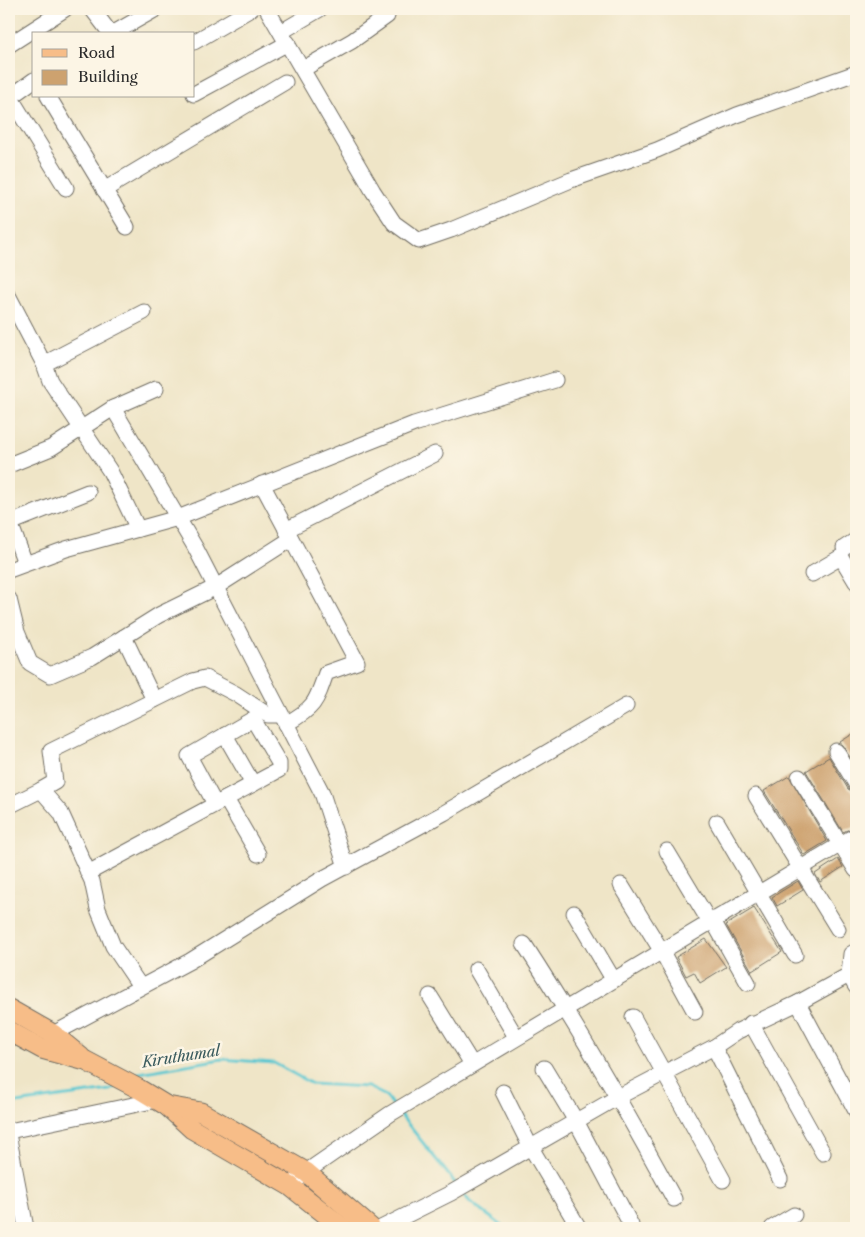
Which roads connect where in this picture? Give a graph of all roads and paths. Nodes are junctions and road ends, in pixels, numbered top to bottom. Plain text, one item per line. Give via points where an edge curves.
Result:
1 (65, 9) edge
2 (92, 9) edge
3 (156, 9) edge
4 (250, 9) edge
5 (267, 9) edge
6 (320, 9) edge
7 (387, 16) dead end
8 (109, 32) edge
9 (115, 32) edge
10 (285, 37) junction
11 (195, 41) edge
12 (9, 45) edge
13 (303, 69) junction
14 (856, 73) edge
15 (32, 81) edge
16 (285, 82) dead end
17 (195, 93) edge
18 (9, 96) edge
19 (49, 98) edge
20 (66, 188) dead end
21 (104, 190) junction
22 (127, 228) dead end
23 (9, 298) edge
24 (144, 312) dead end
25 (44, 364) junction
26 (555, 380) dead end
27 (156, 389) dead end
28 (113, 408) junction
29 (81, 428) junction
30 (435, 454) dead end
31 (9, 465) edge
32 (262, 484) junction
33 (88, 492) dead end
34 (178, 518) junction
35 (9, 522) edge
36 (138, 529) junction
37 (289, 535) junction
38 (856, 540) edge
39 (844, 548) dead end
40 (25, 563) junction
41 (9, 570) edge
42 (812, 574) dead end
43 (856, 582) edge
44 (216, 587) junction
45 (9, 599) edge
46 (124, 637) junction
47 (154, 700) junction
48 (626, 706) dead end
49 (284, 719) junction
50 (225, 735) junction
51 (836, 752) dead end
52 (799, 777) dead end
53 (253, 784) junction
54 (856, 784) edge
55 (41, 790) junction
56 (756, 796) dead end
57 (221, 801) junction
58 (9, 806) edge
59 (717, 822) dead end
60 (856, 835) edge
61 (841, 844) junction
62 (667, 851) dead end
63 (258, 854) dead end
64 (346, 867) junction
65 (801, 868) junction
66 (856, 870) edge
67 (88, 873) junction
68 (621, 885) dead end
69 (758, 892) junction
70 (574, 913) dead end
71 (710, 920) junction
72 (838, 929) dead end
73 (524, 944) dead end
74 (661, 950) junction
75 (856, 951) edge
76 (795, 955) dead end
77 (476, 969) dead end
78 (854, 977) edge
79 (613, 979) junction
80 (748, 983) dead end
81 (140, 986) junction
82 (430, 996) dead end
83 (798, 1003) junction
84 (565, 1007) junction
85 (9, 1010) edge
86 (695, 1012) dead end
87 (633, 1017) dead end
88 (751, 1024) junction
89 (9, 1031) edge
90 (53, 1034) junction
91 (516, 1037) junction
92 (714, 1047) junction
93 (86, 1061) junction
94 (472, 1064) junction
95 (544, 1068) dead end
96 (664, 1074) junction
97 (503, 1092) dead end
98 (618, 1097) junction
99 (162, 1103) junction
100 (856, 1111) edge
101 (576, 1121) junction
102 (9, 1131) edge
103 (9, 1139) edge
104 (530, 1146) junction
105 (823, 1153) dead end
106 (306, 1172) junction
107 (780, 1179) dead end
108 (723, 1180) dead end
109 (290, 1186) junction
110 (674, 1199) dead end
111 (794, 1215) dead end
112 (631, 1225) dead end
113 (26, 1228) edge
114 (343, 1228) edge
115 (371, 1228) edge
116 (381, 1228) edge
117 (579, 1228) edge
118 (772, 1228) edge

1 - 12 street
2 - 8 street
3 - 9 street
4 - 11 street
5 - 10 street
6 - 10 street
7 - 13 street via 352,42
10 - 13 street
10 - 17 street
13 - 14 street via 394,223 419,242 571,180 636,159 737,115
15 - 18 street
16 - 21 street
18 - 20 street
19 - 21 street
21 - 22 street
23 - 25 street
24 - 25 street
25 - 29 street via 50,380
26 - 32 street via 414,424
27 - 28 street
28 - 29 street
28 - 34 street
29 - 31 street via 51,448
29 - 36 street via 110,471
30 - 37 street
32 - 34 street
32 - 37 street
33 - 35 street
34 - 36 street
34 - 44 street
35 - 40 street
36 - 40 street
37 - 44 street
37 - 49 street via 357,662 326,672 318,697 308,711
38 - 39 street
40 - 41 street
42 - 43 street via 841,557
44 - 46 street
44 - 49 street
45 - 46 street via 17,632 30,663 50,676 92,657
46 - 47 street
47 - 49 street via 205,678 268,715
47 - 55 street via 51,751 55,782
48 - 64 street
49 - 64 street via 322,793
50 - 53 street
50 - 53 street via 254,720 279,763 279,770
50 - 57 street via 189,756
51 - 54 street
52 - 61 street
53 - 57 street
55 - 58 street
55 - 67 street via 61,813
56 - 65 street
57 - 63 street
57 - 67 street
59 - 69 street
60 - 61 street
61 - 65 street
61 - 66 street
62 - 71 street
64 - 81 street via 190,961
65 - 69 street
65 - 72 street
67 - 81 street via 113,946
68 - 74 street
69 - 71 street
69 - 76 street
70 - 79 street
71 - 74 street
71 - 80 street
73 - 84 street
74 - 79 street
74 - 86 street
75 - 78 street via 851,954
77 - 91 street
78 - 83 street
79 - 84 street
81 - 90 street
82 - 94 street
83 - 88 street
83 - 100 street
84 - 91 street
84 - 98 street
85 - 90 main road
87 - 96 street
88 - 92 street
88 - 105 street
89 - 93 main road via 42,1049
90 - 93 main road
91 - 94 street
92 - 96 street
92 - 107 street
93 - 99 main road
94 - 106 street via 390,1114
95 - 101 street
96 - 98 street
96 - 108 street
97 - 104 street
98 - 101 street
98 - 110 street
99 - 102 street
99 - 106 main road via 201,1112
99 - 109 main road via 192,1129
101 - 104 street
101 - 112 street
103 - 113 street
104 - 116 street via 451,1193
104 - 117 street
106 - 109 street
106 - 115 main road
109 - 114 main road
111 - 118 street

